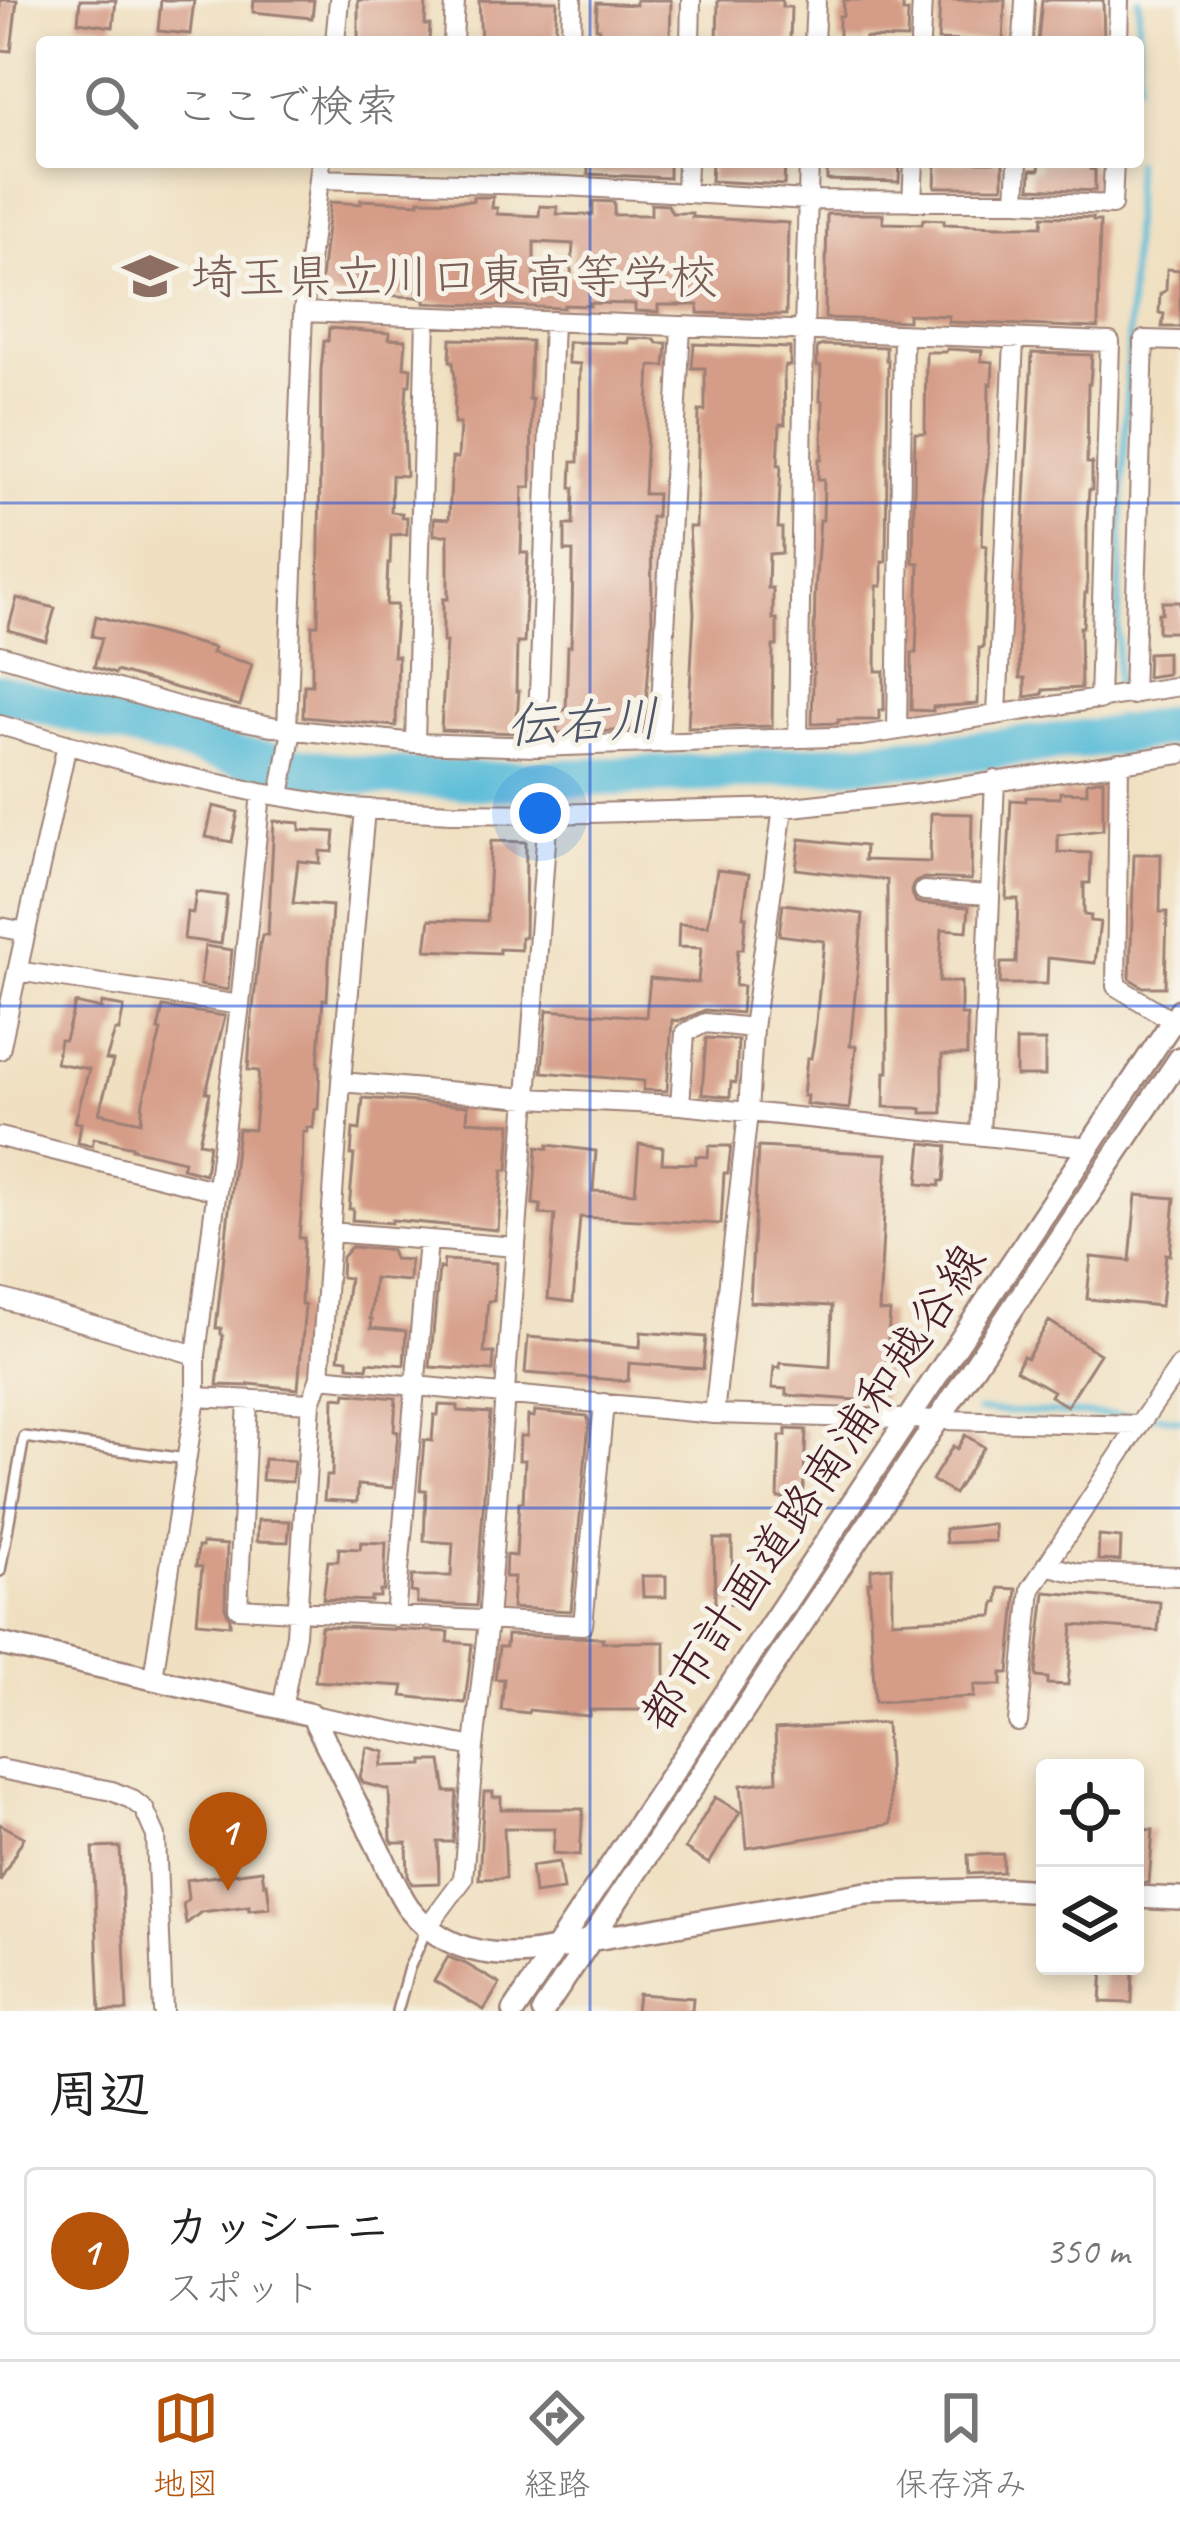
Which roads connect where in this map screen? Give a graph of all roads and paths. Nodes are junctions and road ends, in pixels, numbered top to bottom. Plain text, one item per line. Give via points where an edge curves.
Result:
1 (339, 0) edge
2 (455, 0) edge
3 (572, 0) edge
4 (692, 0) edge
5 (816, 0) edge
6 (922, 0) edge
7 (1025, 0) edge
8 (1120, 0) edge
9 (335, 36) edge
10 (453, 36) edge
11 (571, 36) edge
12 (690, 36) edge
13 (814, 36) edge
14 (920, 36) edge
15 (1023, 36) edge
16 (1118, 36) edge
17 (567, 168) edge
18 (687, 168) edge
19 (809, 168) edge
20 (914, 168) edge
21 (1018, 168) edge
22 (1114, 168) edge
23 (320, 170) edge
24 (448, 172) edge
25 (566, 186) junction
26 (686, 191) junction
27 (808, 200) junction
28 (912, 201) junction
29 (1016, 201) junction
30 (303, 312) junction
31 (426, 318) junction
32 (553, 321) junction
33 (681, 327) junction
34 (803, 330) junction
35 (903, 335) junction
36 (1014, 340) junction
37 (1180, 341) edge
38 (0, 655) edge
39 (1180, 686) edge
40 (1133, 695) junction
41 (1099, 700) junction
42 (997, 715) junction
43 (0, 725) edge
44 (290, 730) junction
45 (897, 730) junction
46 (798, 738) junction
47 (415, 743) junction
48 (659, 743) junction
49 (67, 744) junction
50 (537, 747) junction
51 (1180, 754) edge
52 (1119, 762) junction
53 (994, 780) junction
54 (270, 795) junction
55 (365, 808) junction
56 (783, 808) junction
57 (548, 814) junction
58 (924, 891) dead end
59 (990, 895) junction
60 (0, 927) edge
61 (26, 932) junction
62 (17, 971) junction
63 (240, 1005) junction
64 (1176, 1015) edge
65 (753, 1028) junction
66 (0, 1050) edge
67 (1147, 1060) junction
68 (1177, 1070) edge
69 (341, 1082) junction
70 (527, 1098) junction
71 (680, 1105) junction
72 (748, 1113) junction
73 (980, 1136) junction
74 (0, 1137) edge
75 (1090, 1147) junction
76 (218, 1191) junction
77 (330, 1232) junction
78 (428, 1241) junction
79 (516, 1247) junction
80 (0, 1298) edge
81 (196, 1355) junction
82 (1180, 1366) edge
83 (320, 1377) junction
84 (414, 1387) junction
85 (506, 1394) junction
86 (196, 1397) junction
87 (248, 1400) junction
88 (311, 1403) junction
89 (604, 1403) junction
90 (715, 1414) junction
91 (906, 1420) junction
92 (936, 1420) junction
93 (1139, 1425) junction
94 (186, 1459) junction
95 (1046, 1565) junction
96 (0, 1571) edge
97 (1180, 1576) edge
98 (298, 1609) junction
99 (395, 1617) junction
100 (488, 1621) junction
101 (0, 1644) edge
102 (153, 1678) junction
103 (283, 1708) junction
104 (312, 1715) junction
105 (1018, 1722) dead end
106 (474, 1747) junction
107 (0, 1769) edge
108 (1036, 1890) edge
109 (1144, 1897) edge
110 (1180, 1899) edge
111 (428, 1927) junction
112 (590, 1940) junction
113 (554, 1951) junction
114 (164, 2011) edge
115 (397, 2011) edge
116 (514, 2011) edge
117 (543, 2011) edge

1 - 9 street
2 - 10 street
3 - 11 street
4 - 12 street
5 - 13 street
6 - 14 street
7 - 15 street
8 - 16 street
17 - 25 street
18 - 26 street
19 - 27 street
20 - 28 street
21 - 29 street
22 - 29 street via 1112,205
23 - 24 street
23 - 30 street
24 - 25 street
25 - 26 street
26 - 27 street
27 - 28 street
27 - 34 street
28 - 29 street
30 - 31 street
30 - 44 street
31 - 32 street
31 - 47 street
32 - 33 street
32 - 50 street
33 - 34 street
33 - 48 street
34 - 35 street
34 - 46 street
35 - 36 street
35 - 45 street
36 - 41 street via 1110,342
36 - 42 street
37 - 40 street via 1144,340
38 - 44 street via 194,712
39 - 40 street
40 - 41 street
41 - 42 street
42 - 45 street
43 - 49 street
44 - 47 street
44 - 54 street
45 - 46 street
46 - 48 street
47 - 50 street
48 - 50 street
49 - 54 street
49 - 61 street
51 - 52 street
52 - 53 street
52 - 64 street via 1116,986
53 - 56 street
53 - 59 street
54 - 55 street
54 - 63 street
55 - 57 street
55 - 69 street
56 - 57 street
56 - 65 street
57 - 70 street
58 - 59 street
59 - 73 street
60 - 61 street
61 - 62 street
62 - 63 street
62 - 66 street
63 - 76 street
64 - 67 street, 都市計画道路南浦和越谷線
65 - 71 street via 705,1023 685,1033
65 - 72 street
67 - 68 street
67 - 75 street, 都市計画道路南浦和越谷線
68 - 92 street, 都市計画道路南浦和越谷線
69 - 70 street
69 - 77 street
70 - 71 street
70 - 79 street
71 - 72 street
72 - 73 street
72 - 90 street
73 - 75 street
74 - 76 street
75 - 91 street, 都市計画道路南浦和越谷線
76 - 81 street
77 - 78 street
77 - 83 street
78 - 79 street
78 - 84 street
79 - 85 street
80 - 81 street
81 - 86 street
82 - 93 street
83 - 84 street
83 - 88 street
84 - 85 street
84 - 99 street
85 - 89 street
85 - 100 street
86 - 87 street
86 - 94 street
87 - 88 street
87 - 98 street via 238,1608
88 - 98 street
89 - 90 street
89 - 100 street via 584,1625
90 - 91 street
91 - 92 street
91 - 113 street, 都市計画道路南浦和越谷線
92 - 93 street
92 - 112 street, 都市計画道路南浦和越谷線
93 - 95 street
94 - 96 lane via 24,1437
94 - 102 street
95 - 97 street
95 - 105 street via 1030,1589
98 - 99 street
98 - 103 street
99 - 100 street
100 - 106 street
101 - 102 street
102 - 103 street
103 - 104 street
104 - 106 street
104 - 111 street via 407,1906
106 - 111 street via 464,1879
107 - 114 street via 112,1791 144,1809 156,1836
108 - 112 street via 866,1893
109 - 110 street
111 - 113 street via 482,1953
111 - 115 lane
112 - 113 street
112 - 117 street, 都市計画道路南浦和越谷線
113 - 116 street, 都市計画道路南浦和越谷線

